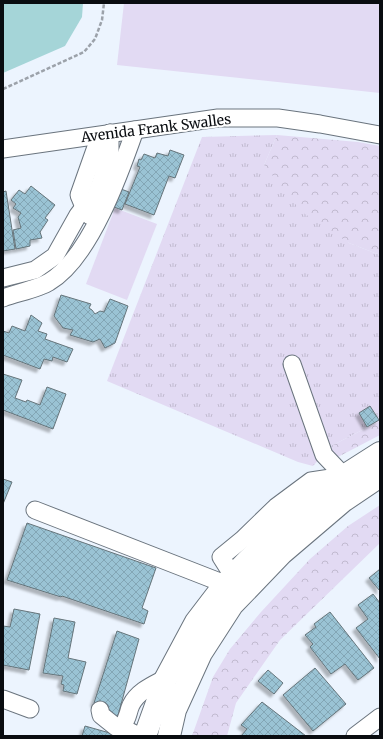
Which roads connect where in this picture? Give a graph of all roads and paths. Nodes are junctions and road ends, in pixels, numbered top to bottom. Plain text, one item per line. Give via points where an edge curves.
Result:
1 (104, 3) edge
2 (3, 89) edge
3 (135, 130) junction
4 (110, 133) junction
5 (380, 135) edge
6 (3, 149) edge
7 (84, 207) junction
8 (94, 228) junction
9 (3, 278) edge
10 (3, 298) edge
11 (292, 364) dead end
12 (380, 453) edge
13 (344, 476) junction
14 (380, 476) edge
15 (35, 510) dead end
16 (229, 580) junction
17 (166, 678) junction
18 (3, 699) edge
19 (30, 709) dead end
20 (100, 710) dead end
21 (380, 718) edge
22 (128, 732) edge
23 (145, 736) edge
24 (169, 736) edge
25 (355, 736) edge

1 - 2 path via 102,20 95,40 84,52
3 - 4 street, Avenida Frank Swalles
3 - 5 street, Avenida Frank Swalles via 218,118 248,117 278,118
3 - 8 street via 114,187
4 - 6 street, Avenida Frank Swalles
4 - 7 street via 110,154 101,182 94,201
7 - 8 street via 91,217
7 - 9 street via 55,256 35,270
8 - 10 street via 68,268 49,282
11 - 13 street via 324,455
12 - 13 main road
13 - 16 main road via 291,518
13 - 16 street via 311,481 276,507 221,557
14 - 24 main road via 343,501 282,553 232,606 201,652 175,710
15 - 16 street
16 - 17 main road via 196,622
17 - 22 street via 142,691 131,704 127,721
17 - 23 main road
18 - 19 street
20 - 22 street via 101,716
21 - 25 street

